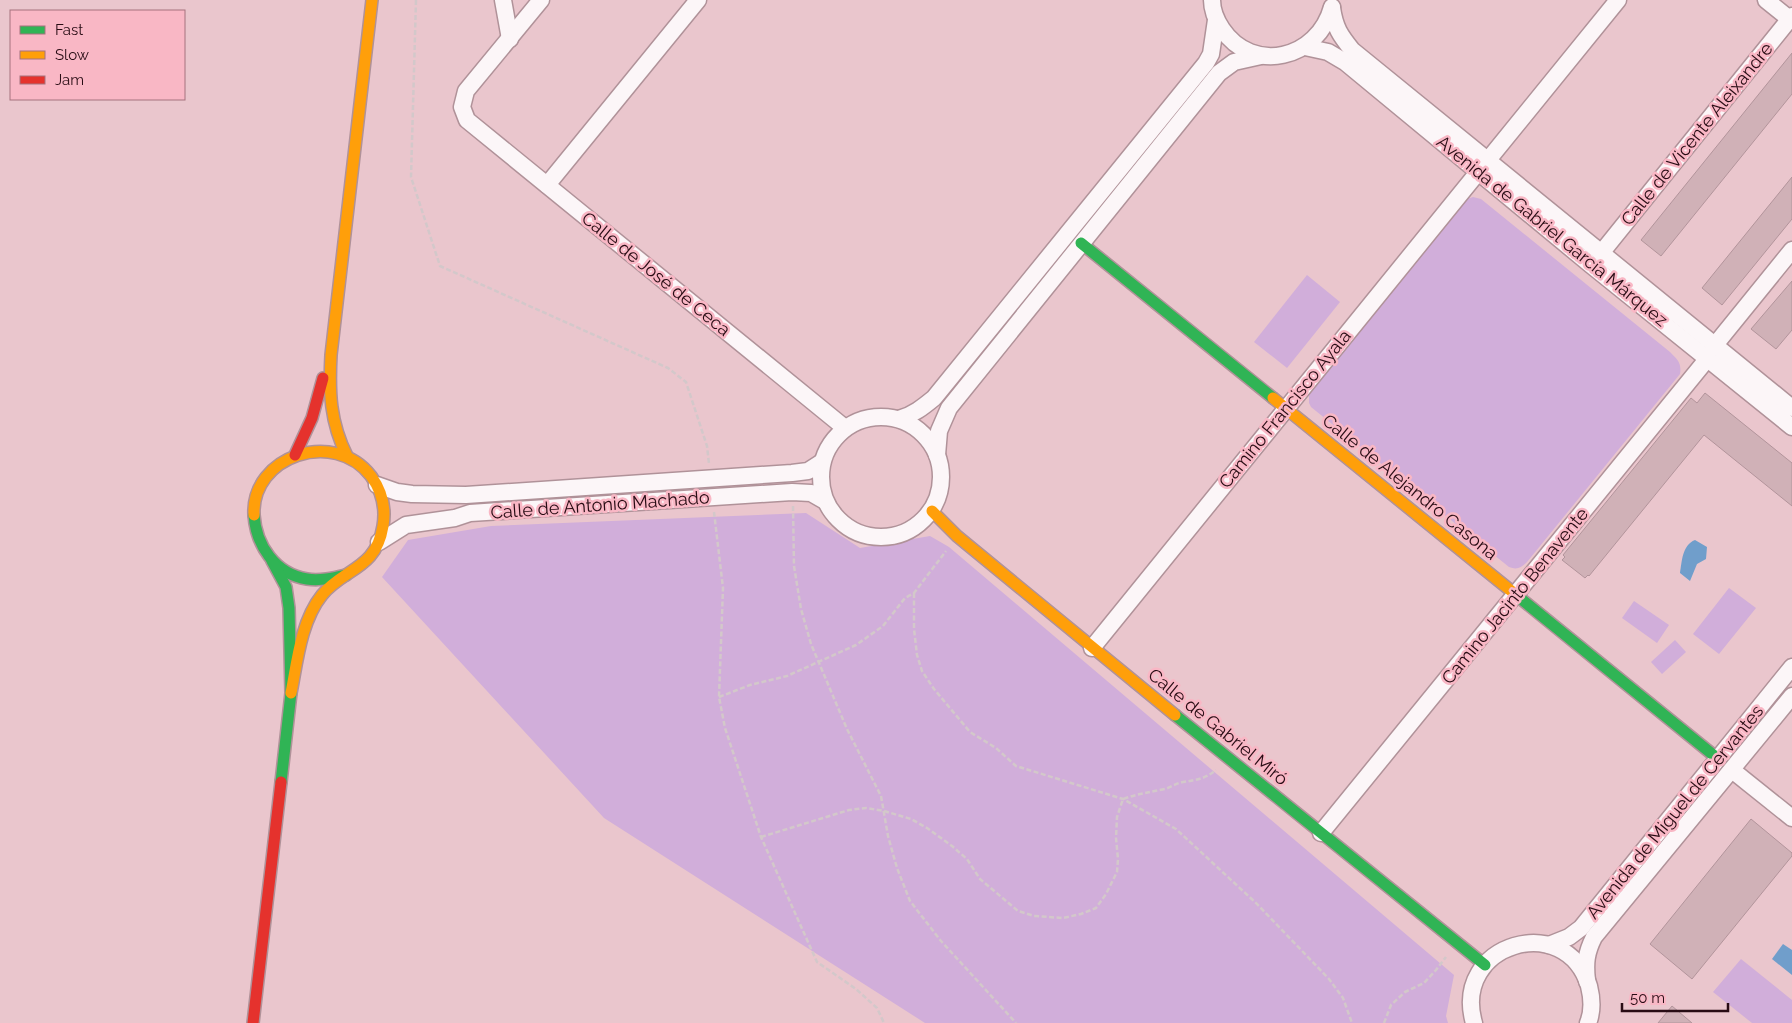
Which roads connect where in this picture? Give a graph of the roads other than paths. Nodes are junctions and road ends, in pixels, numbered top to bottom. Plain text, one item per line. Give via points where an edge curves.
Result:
1 (372, 0) edge
2 (503, 0) edge
3 (541, 0) edge
4 (698, 0) edge
5 (1212, 0) edge
6 (1618, 0) edge
7 (1766, 0) edge
8 (1332, 4) edge
9 (1791, 19) edge
10 (1216, 20) junction
11 (510, 39) junction
12 (1305, 47) junction
13 (1261, 56) junction
14 (1483, 166) junction
15 (546, 185) junction
16 (1081, 244) junction
17 (1792, 250) edge
18 (1602, 252) junction
19 (333, 330) junction
20 (1711, 352) junction
21 (1792, 408) edge
22 (1286, 409) junction
23 (899, 419) junction
24 (1792, 427) edge
25 (845, 428) junction
26 (295, 454) junction
27 (937, 454) junction
28 (347, 456) junction
29 (822, 462) junction
30 (377, 485) junction
31 (825, 501) junction
32 (932, 511) junction
33 (379, 542) junction
34 (272, 561) junction
35 (346, 575) junction
36 (1515, 595) junction
37 (1092, 648) junction
38 (1792, 667) edge
39 (291, 693) junction
40 (1792, 696) edge
41 (1717, 758) junction
42 (1732, 770) junction
43 (1792, 818) edge
44 (1321, 834) junction
45 (1549, 945) junction
46 (1485, 965) junction
47 (1587, 981) junction
48 (253, 1023) edge
49 (1474, 1023) edge
50 (1588, 1023) edge

1 - 19 main road
2 - 11 street
3 - 11 street
4 - 15 street
5 - 10 street
6 - 14 street, Camino Francisco Ayala
7 - 9 street
8 - 12 street via 1322,30
8 - 14 street, Avenida de Gabriel García Márquez via 1339,34 1352,50
9 - 18 street, Calle de Vicente Aleixandre
10 - 13 street via 1228,39
10 - 23 street via 1211,54 1206,64 934,398
11 - 15 street, Calle de José de Ceca via 466,91 462,107 467,120
12 - 13 street via 1282,56
12 - 14 street, Avenida de Gabriel García Márquez via 1328,52 1345,62
13 - 16 street via 1234,62 1219,73
14 - 18 street, Avenida de Gabriel García Márquez
14 - 20 street, Avenida de Gabriel García Márquez via 1592,265
14 - 22 street, Camino Francisco Ayala
15 - 25 street, Calle de José de Ceca
16 - 22 main road, Calle de Alejandro Casona
16 - 27 street via 949,408 938,431
17 - 20 street, Camino Jacinto Benavente
18 - 20 street, Avenida de Gabriel García Márquez
19 - 26 main road via 318,404
19 - 28 main road via 331,401 336,432
20 - 21 street, Avenida de Gabriel García Márquez
20 - 24 street, Avenida de Gabriel García Márquez
20 - 36 street, Camino Jacinto Benavente
22 - 36 main road, Calle de Alejandro Casona
22 - 37 street, Camino Francisco Ayala
23 - 25 street via 885,416 860,420
23 - 27 street via 917,428 932,443
25 - 29 street via 827,450
26 - 28 main road via 322,450
26 - 34 main road via 272,469 259,490 254,518 259,541
27 - 32 street via 942,469 941,490
28 - 30 main road via 363,467
29 - 30 street, Calle de Antonio Machado via 808,471 792,474 466,495 412,494
29 - 31 street via 821,487
30 - 33 main road via 385,513
31 - 32 street via 848,529 870,537 891,537 915,528
31 - 33 street, Calle de Antonio Machado via 811,493 792,492 470,513 406,525
32 - 37 main road, Calle de Gabriel Miró via 957,536
33 - 35 main road via 366,561
34 - 35 main road via 301,578 324,580
34 - 39 main road via 286,587
35 - 39 main road via 321,595 312,612
36 - 41 main road, Calle de Alejandro Casona
36 - 44 street, Camino Jacinto Benavente
37 - 44 main road, Calle de Gabriel Miró
38 - 41 street, Avenida de Miguel de Cervantes
39 - 48 main road
40 - 42 street, Avenida de Miguel de Cervantes
41 - 45 street, Avenida de Miguel de Cervantes via 1581,928 1569,938
42 - 43 street
42 - 47 street, Avenida de Miguel de Cervantes via 1594,937 1587,951
44 - 46 main road, Calle de Gabriel Miró
45 - 46 street via 1535,942 1510,946
45 - 47 street via 1567,954 1582,969
46 - 49 street via 1476,976 1471,993
47 - 50 street via 1592,995

